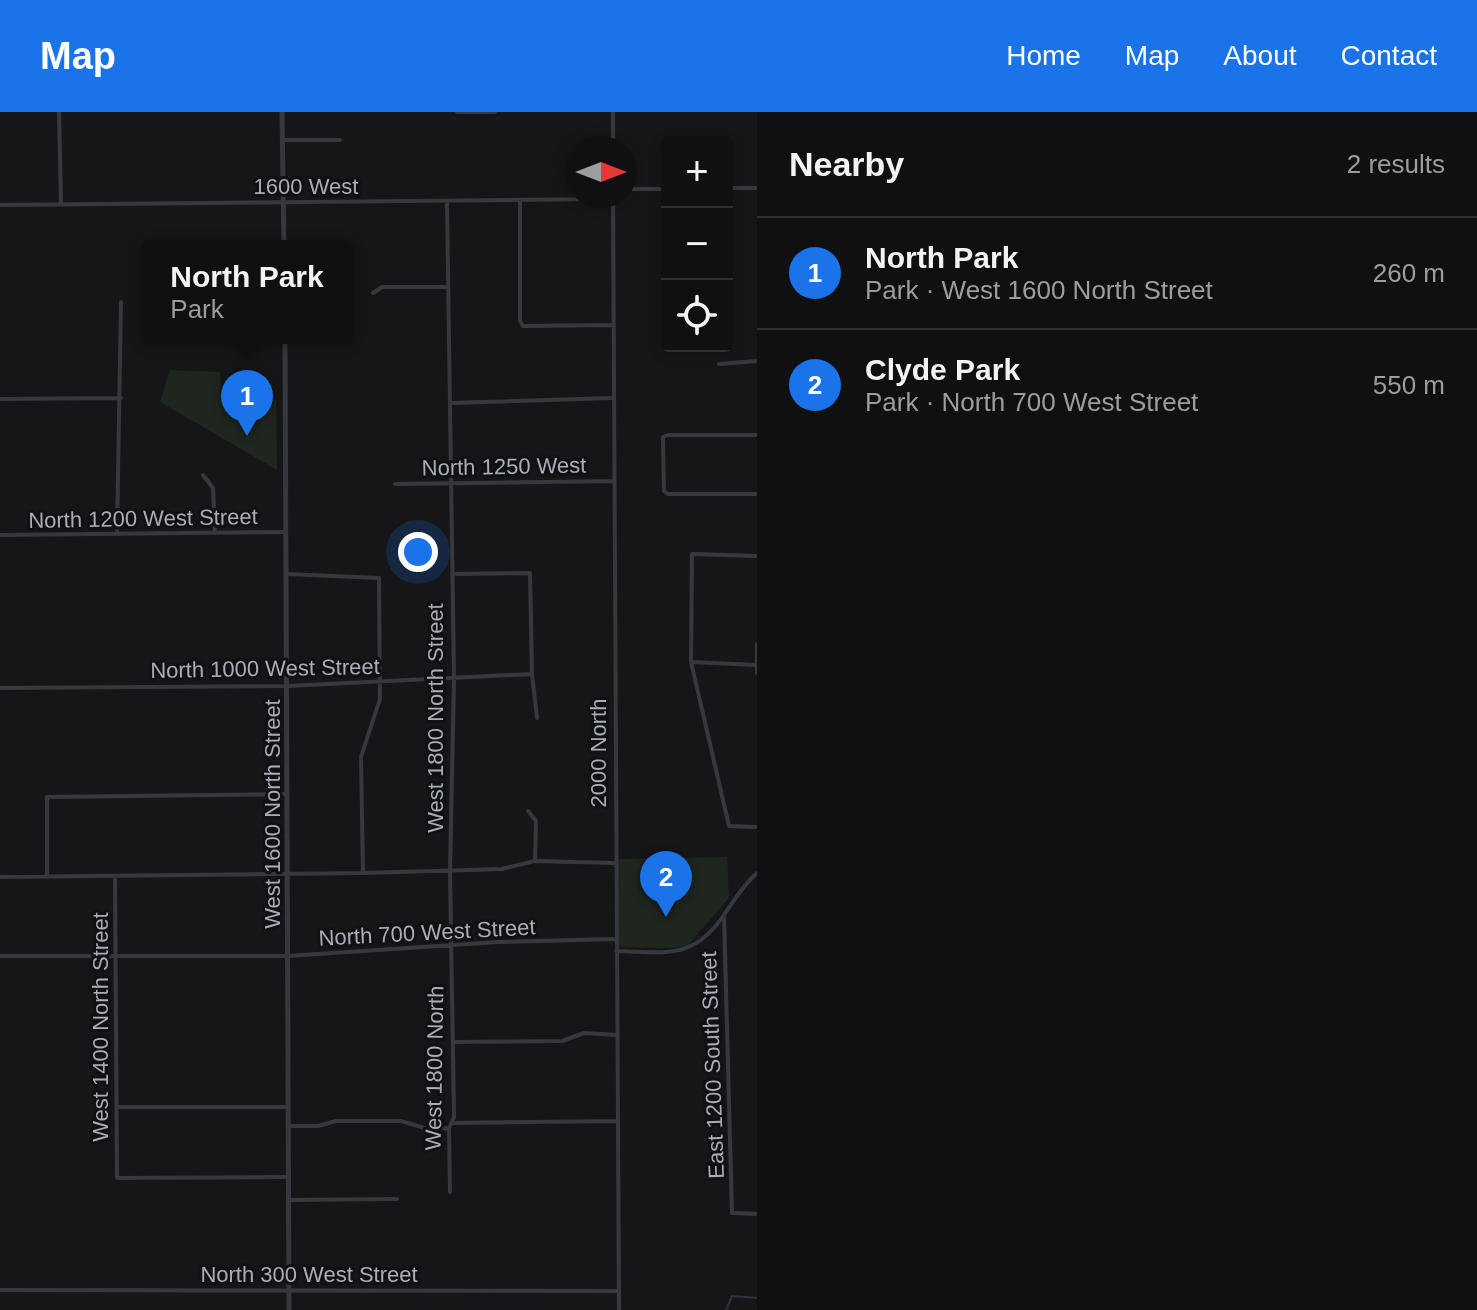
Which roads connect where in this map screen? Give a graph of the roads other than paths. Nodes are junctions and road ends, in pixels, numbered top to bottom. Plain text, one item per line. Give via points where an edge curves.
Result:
1 (59, 112) edge
2 (282, 112) edge
3 (495, 112) edge
4 (613, 112) edge
5 (457, 113) edge
6 (613, 136) edge
7 (282, 140) junction
8 (340, 140) dead end
9 (733, 188) edge
10 (757, 188) edge
11 (637, 189) edge
12 (661, 189) edge
13 (565, 200) edge
14 (283, 202) junction
15 (520, 202) junction
16 (447, 203) junction
17 (61, 204) junction
18 (0, 205) edge
19 (612, 208) edge
20 (284, 240) edge
21 (448, 287) junction
22 (373, 293) dead end
23 (121, 302) dead end
24 (612, 325) junction
25 (285, 344) edge
26 (757, 361) edge
27 (719, 364) dead end
28 (121, 398) junction
29 (612, 398) junction
30 (0, 399) edge
31 (450, 403) junction
32 (757, 435) edge
33 (203, 475) dead end
34 (613, 481) junction
35 (450, 483) junction
36 (395, 484) dead end
37 (757, 494) edge
38 (286, 532) junction
39 (215, 533) junction
40 (117, 534) junction
41 (0, 535) edge
42 (757, 556) edge
43 (287, 574) junction
44 (452, 574) junction
45 (757, 644) edge
46 (691, 662) junction
47 (756, 665) edge
48 (757, 673) edge
49 (532, 674) junction
50 (454, 678) junction
51 (380, 682) junction
52 (287, 686) junction
53 (0, 688) edge
54 (537, 718) dead end
55 (287, 794) junction
56 (528, 811) dead end
57 (757, 827) edge
58 (535, 861) junction
59 (615, 863) junction
60 (450, 871) junction
61 (288, 873) junction
62 (363, 873) junction
63 (757, 873) edge
64 (47, 876) junction
65 (115, 876) junction
66 (0, 877) edge
67 (724, 916) junction
68 (616, 939) junction
69 (451, 945) junction
70 (616, 951) junction
71 (0, 956) edge
72 (288, 956) junction
73 (116, 958) junction
74 (617, 1035) junction
75 (455, 1042) junction
76 (117, 1107) junction
77 (288, 1107) junction
78 (617, 1121) junction
79 (288, 1126) junction
80 (450, 1126) junction
81 (289, 1177) junction
82 (450, 1192) dead end
83 (397, 1199) dead end
84 (289, 1200) junction
85 (757, 1214) edge
86 (289, 1289) junction
87 (0, 1290) edge
88 (618, 1291) junction
89 (289, 1310) edge
90 (619, 1310) edge

1 - 17 street
2 - 7 street
3 - 5 street
4 - 6 street
7 - 8 street
7 - 14 street
9 - 10 street
11 - 12 street
13 - 15 street, 1600 West
14 - 16 street, 1600 West
14 - 17 street, 1600 West
14 - 20 street
15 - 16 street, 1600 West
15 - 24 street via 523,326
16 - 21 street, West 1800 North Street
17 - 18 street, 1600 West
19 - 24 street, 2000 North
21 - 22 street via 382,287
21 - 31 street, West 1800 North Street
23 - 28 street
24 - 29 street, 2000 North
25 - 38 street, West 1600 North Street
26 - 27 street
28 - 30 street
28 - 40 street
29 - 31 street
29 - 34 street, 2000 North
31 - 35 street, West 1800 North Street
32 - 37 street via 663,437 668,494
33 - 39 street via 213,488
34 - 35 street, North 1250 West
34 - 59 street, 2000 North
35 - 36 street, North 1250 West
35 - 44 street, West 1800 North Street
38 - 39 street, North 1200 West Street
38 - 43 street, West 1600 North Street
39 - 40 street, North 1200 West Street
40 - 41 street, North 1200 West Street
42 - 46 street via 692,554
43 - 51 street via 379,578
43 - 52 street, West 1600 North Street
44 - 49 street via 530,573
44 - 50 street, West 1800 North Street
45 - 47 street
46 - 47 street
46 - 57 street via 729,826
47 - 48 street
49 - 50 street, North 1000 West Street
49 - 54 street
50 - 51 street, North 1000 West Street
50 - 60 street, West 1800 North Street
51 - 52 street, North 1000 West Street
51 - 62 street via 380,699 361,757
52 - 53 street, North 1000 West Street
52 - 55 street, West 1600 North Street
55 - 61 street, West 1600 North Street
55 - 64 street via 47,797
56 - 58 street via 536,821
58 - 59 street
58 - 60 street via 502,869
59 - 68 street, 2000 North
60 - 62 street
60 - 69 street, West 1800 North Street
61 - 62 street
61 - 65 street
61 - 72 street, West 1600 North Street
63 - 67 street
64 - 65 street
64 - 66 street
65 - 73 street, West 1400 North Street
67 - 70 street via 695,945 673,951
67 - 85 street, East 1200 South Street via 732,1213
68 - 69 street, North 700 West Street
68 - 70 street, 2000 North
69 - 72 street, North 700 West Street
69 - 75 street, West 1800 North
70 - 74 street, 2000 North
71 - 73 street, North 700 West Street
72 - 73 street, North 700 West Street
72 - 77 street, West 1600 North Street
73 - 76 street, West 1400 North Street
74 - 75 street
74 - 78 street, 2000 North
75 - 80 street, West 1800 North
76 - 77 street
76 - 81 street, West 1400 North Street via 117,1178
77 - 79 street, West 1600 North Street
78 - 80 street
78 - 88 street, 2000 North
79 - 80 street via 336,1121
79 - 81 street, West 1600 North Street
80 - 82 street, West 1800 North
81 - 84 street, West 1600 North Street
83 - 84 street
84 - 86 street, West 1600 North Street
86 - 87 street, North 300 West Street
86 - 88 street, North 300 West Street
86 - 89 street, West 1600 North Street
88 - 90 street, 2000 North

